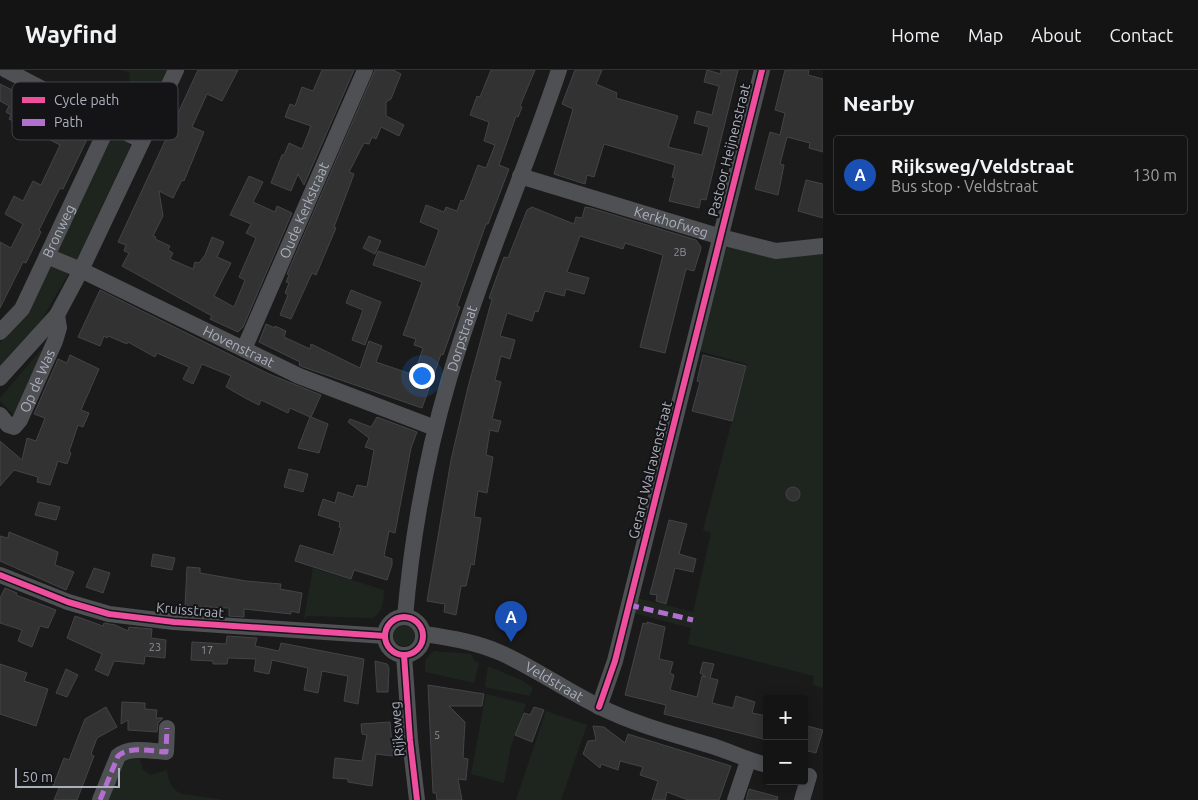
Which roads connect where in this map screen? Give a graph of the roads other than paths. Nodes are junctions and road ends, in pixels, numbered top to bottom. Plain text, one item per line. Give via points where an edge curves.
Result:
1 (6, 70) edge
2 (176, 70) edge
3 (365, 70) edge
4 (560, 70) edge
5 (762, 70) edge
6 (29, 82) edge
7 (170, 82) edge
8 (101, 140) edge
9 (142, 141) edge
10 (520, 176) junction
11 (721, 237) junction
12 (823, 246) edge
13 (47, 256) junction
14 (81, 270) junction
15 (58, 314) junction
16 (0, 332) edge
17 (244, 350) junction
18 (0, 378) edge
19 (0, 415) edge
20 (435, 428) junction
21 (0, 575) edge
22 (405, 617) junction
23 (424, 634) junction
24 (385, 636) junction
25 (404, 655) junction
26 (599, 707) junction
27 (167, 728) dead end
28 (748, 761) junction
29 (763, 764) edge
30 (812, 777) edge
31 (100, 800) edge
32 (418, 800) edge
33 (736, 800) edge
34 (802, 800) edge

1 - 6 street
2 - 7 street
3 - 17 street, Oude Kerkstraat
4 - 10 street, Dorpstraat
5 - 11 street, Pastoor Heijnenstraat
8 - 13 street, Bronweg
9 - 14 street
10 - 11 street, Kerkhofweg
10 - 20 street, Dorpstraat via 465,328
11 - 12 street, Kerkhofweg via 776,251
11 - 26 street, Gerard Walravenstraat via 615,661
13 - 14 street, Hovenstraat
13 - 16 street, Bronweg via 22,309
14 - 15 street, Op de Was
14 - 17 street, Hovenstraat
15 - 18 street, Op de Was
15 - 19 street, Op de Was via 55,341 20,420 14,427
17 - 20 street, Hovenstraat via 331,390
20 - 22 street, Dorpstraat via 420,502
21 - 24 street, Kruisstraat via 68,602 109,614 174,622
22 - 23 street via 419,623
22 - 24 street via 390,624
23 - 25 street via 420,648
23 - 26 street, Veldstraat via 459,639 500,653
24 - 25 street via 390,649
25 - 32 street, Rijksweg
26 - 28 street, Veldstraat
27 - 31 street via 166,752 130,750 118,756
28 - 29 street, Veldstraat
28 - 33 street
30 - 34 street

